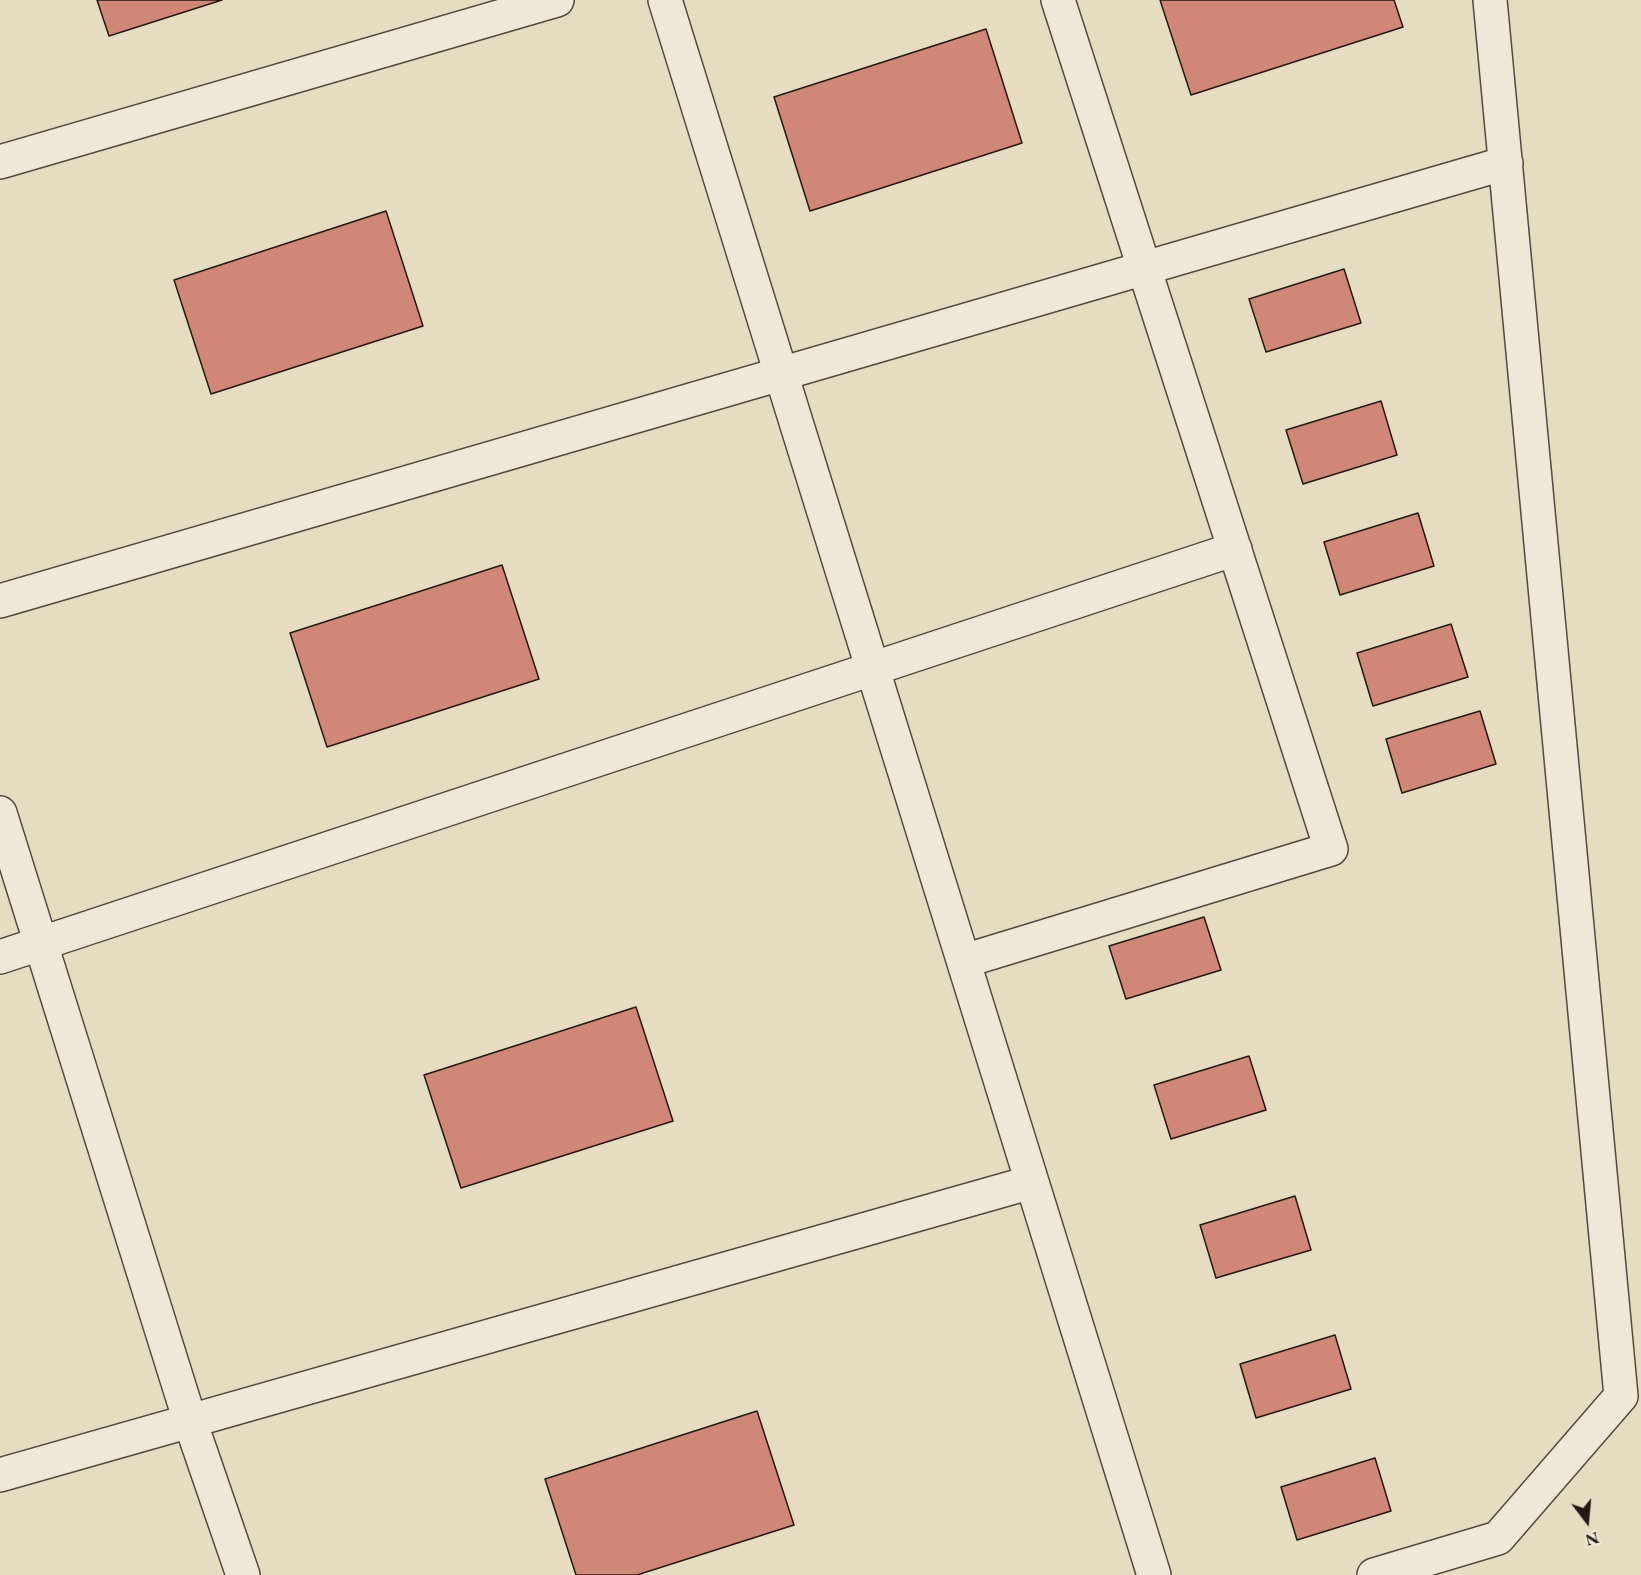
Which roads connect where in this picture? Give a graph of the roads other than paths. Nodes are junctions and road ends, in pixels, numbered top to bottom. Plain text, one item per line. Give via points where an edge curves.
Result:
1 (557, 0) edge
2 (665, 0) edge
3 (1058, 0) edge
4 (1490, 0) edge
5 (0, 162) edge
6 (1506, 163) junction
7 (1144, 267) junction
8 (781, 373) junction
9 (1235, 549) junction
10 (0, 601) edge
11 (872, 669) junction
12 (0, 813) edge
13 (41, 944) junction
14 (0, 957) edge
15 (964, 961) junction
16 (1032, 1182) junction
17 (190, 1421) junction
18 (0, 1475) edge
19 (243, 1575) edge
20 (1154, 1575) edge
21 (1374, 1575) edge

1 - 5 lane
2 - 8 lane
3 - 7 lane
4 - 6 lane
6 - 7 lane
6 - 21 lane via 1621,1396 1498,1538
7 - 8 lane
7 - 9 lane
8 - 10 lane
8 - 11 lane
9 - 11 lane
9 - 15 lane via 1331,849
11 - 13 lane
11 - 15 lane
12 - 13 lane
13 - 14 lane
13 - 17 lane
15 - 16 lane
16 - 17 lane
16 - 20 lane
17 - 18 lane
17 - 19 lane

